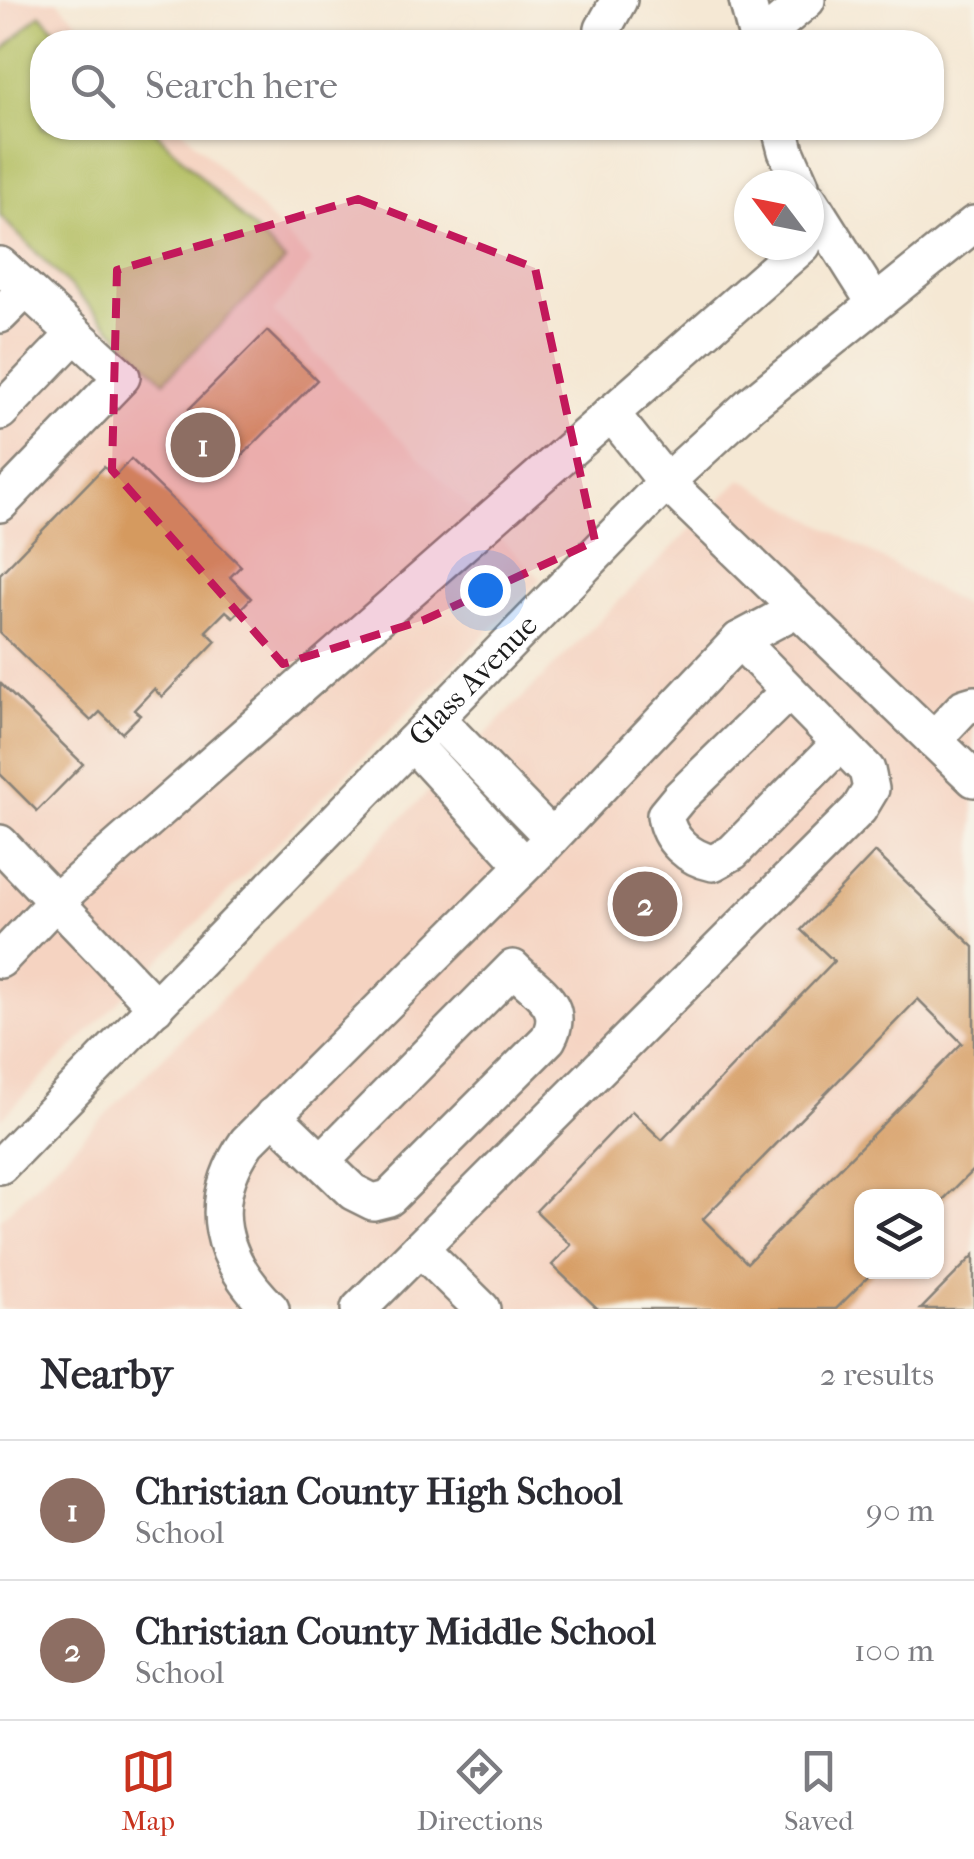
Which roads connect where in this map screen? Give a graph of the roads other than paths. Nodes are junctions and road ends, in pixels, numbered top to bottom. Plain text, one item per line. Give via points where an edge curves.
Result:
1 (618, 0) edge
2 (746, 0) edge
3 (808, 0) edge
4 (603, 30) edge
5 (755, 30) edge
6 (772, 30) edge
7 (783, 140) edge
8 (794, 170) edge
9 (974, 224) edge
10 (824, 242) edge
11 (777, 260) edge
12 (0, 265) edge
13 (26, 289) junction
14 (874, 302) junction
15 (0, 315) edge
16 (75, 334) junction
17 (0, 412) edge
18 (611, 414) junction
19 (666, 482) junction
20 (0, 504) edge
21 (797, 609) junction
22 (738, 640) junction
23 (788, 691) junction
24 (974, 704) edge
25 (424, 731) junction
26 (933, 740) junction
27 (840, 743) junction
28 (974, 779) edge
29 (552, 838) junction
30 (0, 843) edge
31 (524, 865) junction
32 (56, 901) junction
33 (0, 960) edge
34 (156, 1007) junction
35 (273, 1115) junction
36 (322, 1161) junction
37 (0, 1166) edge
38 (420, 1248) junction
39 (362, 1308) edge
40 (271, 1309) edge
41 (482, 1309) edge

1 - 4 street
2 - 5 street
3 - 6 street
7 - 8 street
9 - 14 street, Glass Avenue
10 - 14 street
11 - 18 street
12 - 13 street
13 - 15 street
13 - 16 street
14 - 19 street, Glass Avenue
16 - 17 street
16 - 20 street via 122,377
18 - 19 street
18 - 32 street
19 - 21 street
19 - 25 street, Glass Avenue
21 - 22 street
21 - 26 street
22 - 23 street
22 - 29 street
23 - 27 street
23 - 27 street via 666,816 680,846 713,864 733,852
24 - 26 street
25 - 29 street
25 - 31 street
25 - 34 street, Glass Avenue
26 - 28 street
27 - 38 street via 867,770 871,789 859,809
29 - 31 street
30 - 32 street
31 - 35 street
32 - 33 street
32 - 34 street
34 - 37 street, Glass Avenue
35 - 36 street
35 - 40 street via 232,1164 224,1192 231,1258
36 - 36 street via 372,1202 390,1198 548,1039 555,1010 514,968
38 - 39 street
38 - 41 street

